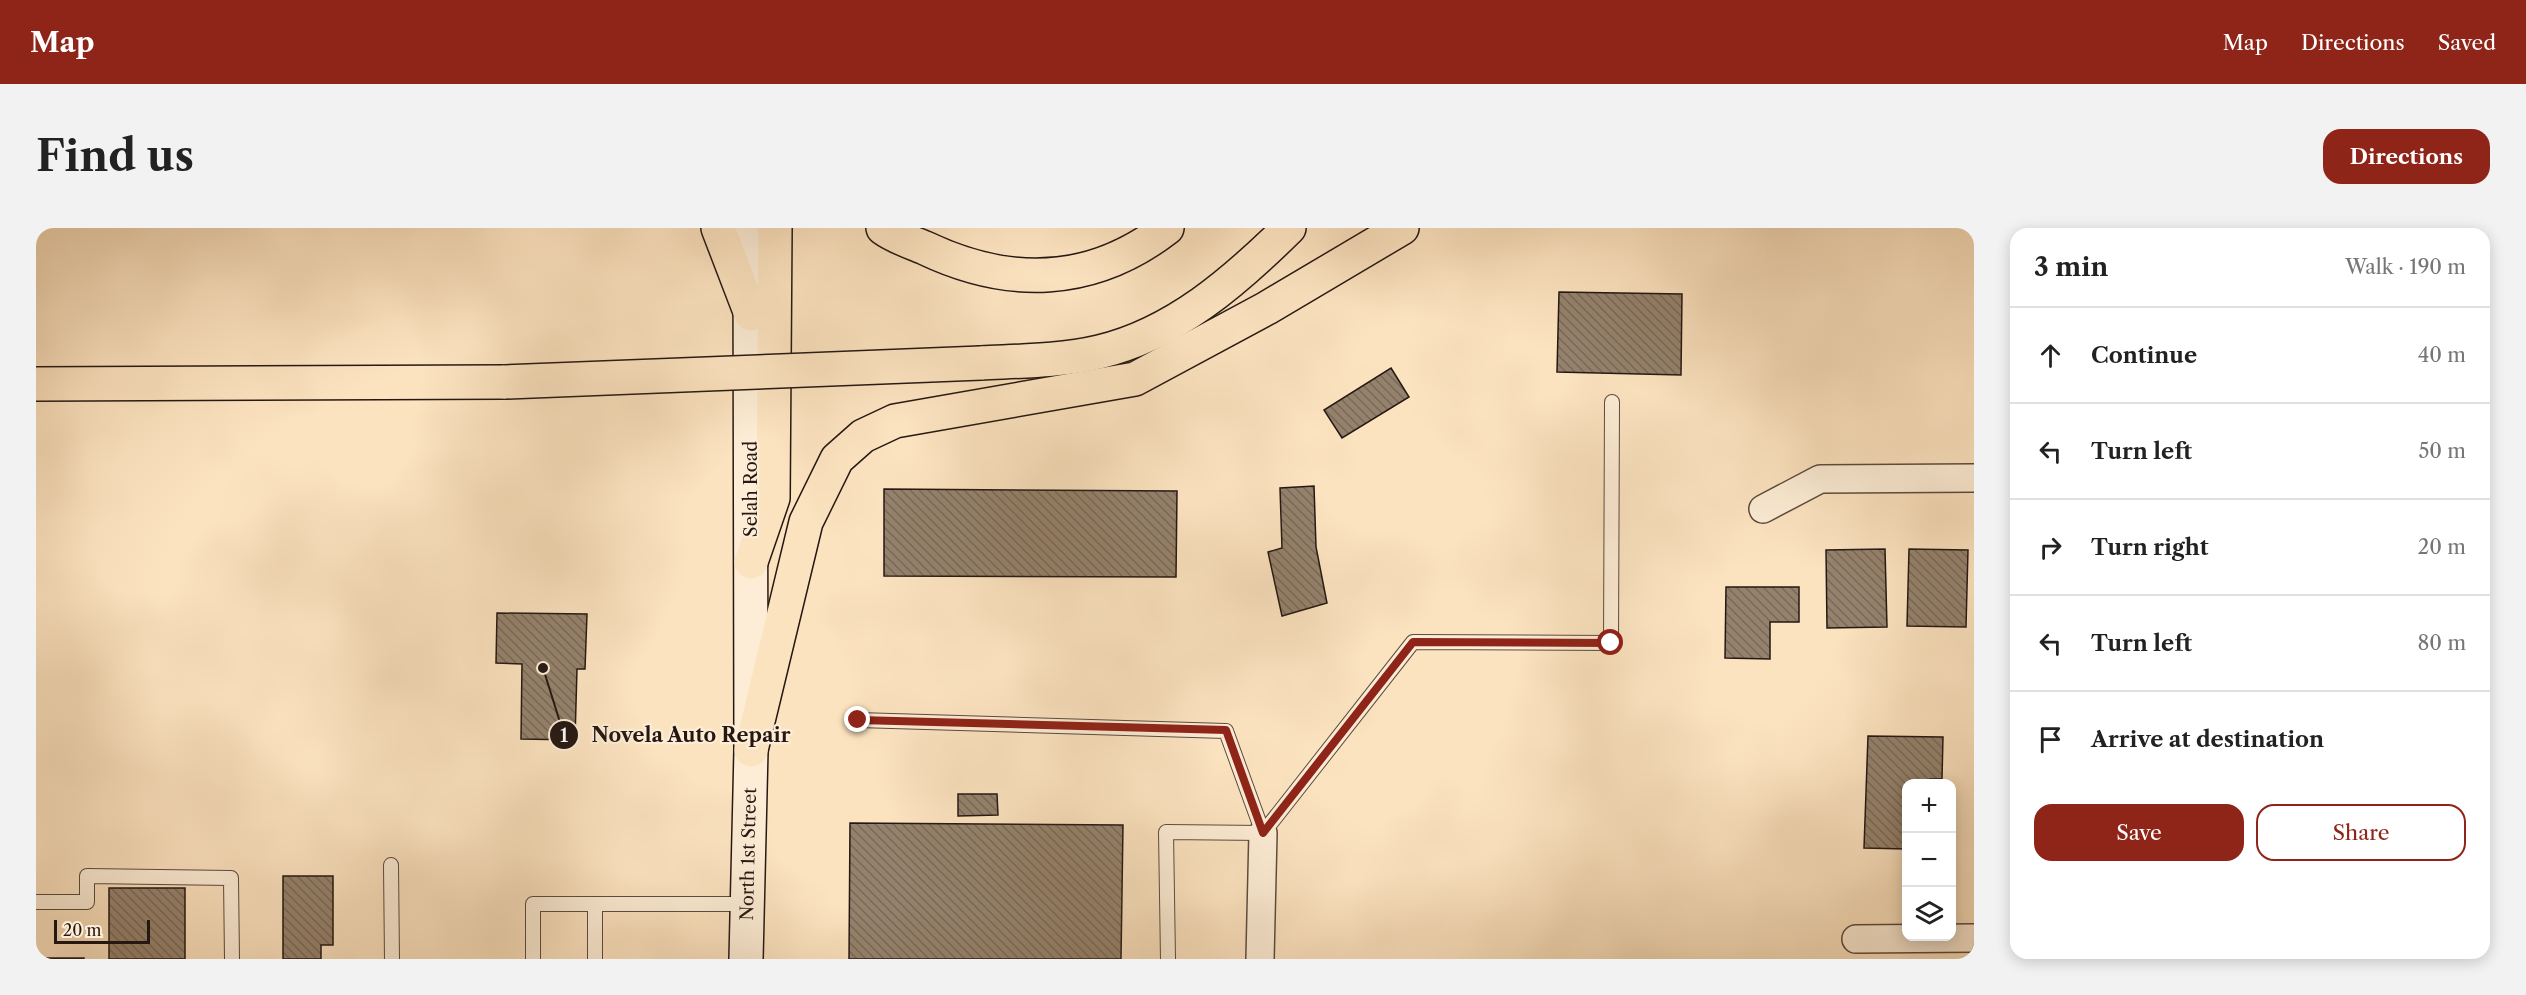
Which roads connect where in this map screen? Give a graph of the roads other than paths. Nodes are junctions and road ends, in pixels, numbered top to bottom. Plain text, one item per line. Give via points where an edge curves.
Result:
1 (718, 228) edge
2 (750, 228) edge
3 (775, 228) edge
4 (883, 228) edge
5 (1167, 228) edge
6 (1289, 228) edge
7 (1402, 228) edge
8 (751, 314) junction
9 (36, 384) edge
10 (1612, 402) dead end
11 (1974, 478) edge
12 (1763, 510) dead end
13 (751, 562) junction
14 (858, 720) dead end
15 (751, 750) junction
16 (1263, 833) junction
17 (392, 865) dead end
18 (36, 902) edge
19 (595, 904) junction
20 (748, 904) junction
21 (1974, 938) edge
22 (1856, 939) dead end
23 (232, 959) edge
24 (392, 959) edge
25 (533, 959) edge
26 (595, 959) edge
27 (746, 959) edge
28 (1168, 959) edge
29 (1260, 959) edge

1 - 8 highway
2 - 8 main road, Selah Road
3 - 13 highway via 773,498
4 - 5 highway via 950,261 1014,277 1071,274 1110,262
6 - 9 highway, bridge via 1244,272 1197,307 1151,334 1100,352 1047,360 505,382
7 - 15 highway via 1135,380 895,421 863,436 837,459 806,522
8 - 13 main road, Selah Road
10 - 16 lane via 1611,643 1413,642
11 - 12 street via 1820,479
13 - 15 main road, Selah Road
14 - 16 lane via 1226,730
15 - 20 main road, North 1st Street
16 - 28 lane via 1166,832
16 - 29 street
17 - 24 lane
18 - 23 lane via 87,902 87,876 231,878
19 - 20 lane
19 - 25 lane via 533,904
19 - 26 lane
20 - 27 main road, North 1st Street
21 - 22 street

